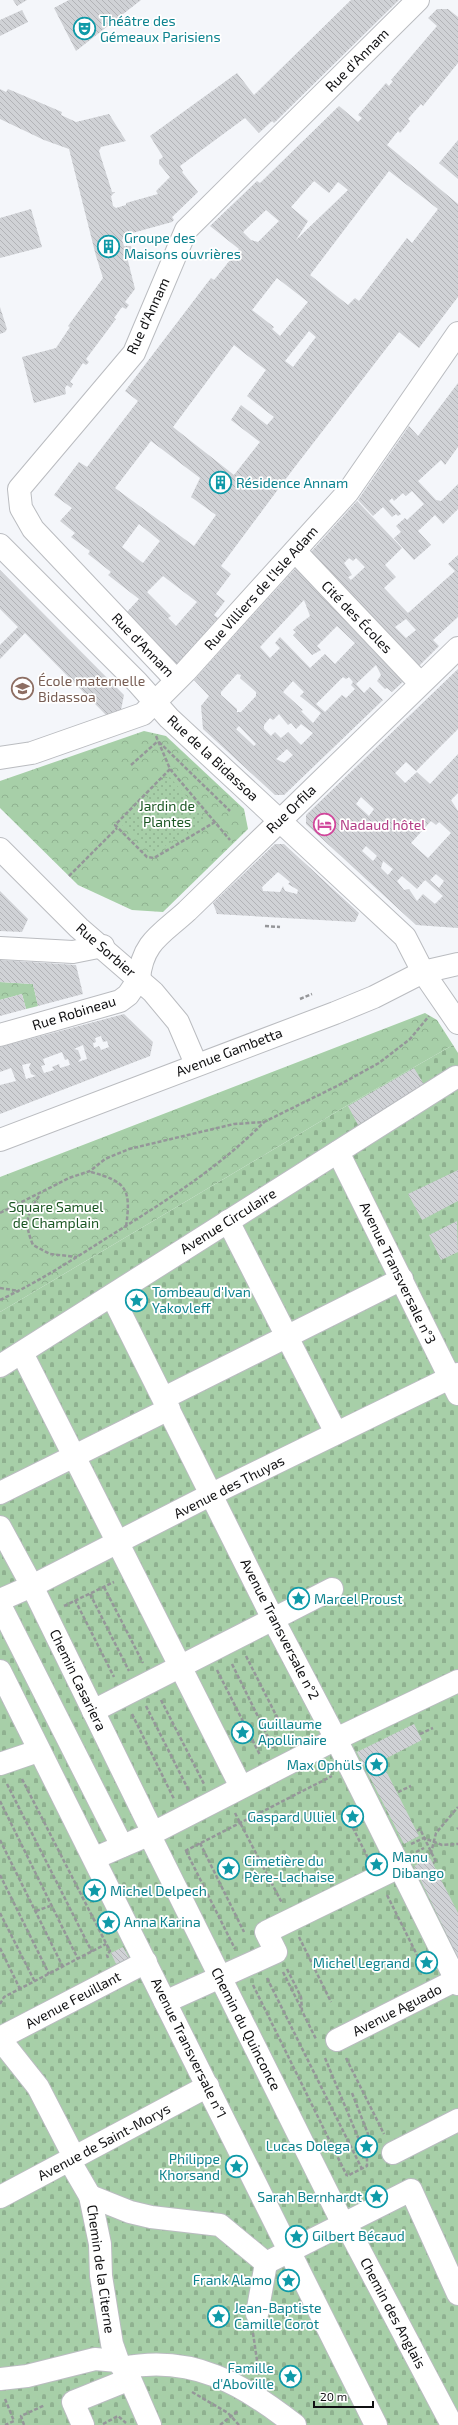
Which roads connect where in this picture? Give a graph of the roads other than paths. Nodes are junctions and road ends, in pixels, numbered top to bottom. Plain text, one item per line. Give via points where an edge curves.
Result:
1 (418, 0) edge
2 (458, 333) edge
3 (0, 544) edge
4 (295, 552) junction
5 (458, 648) edge
6 (176, 680) junction
7 (420, 683) junction
8 (156, 702) junction
9 (0, 758) edge
10 (279, 821) junction
11 (0, 849) edge
12 (103, 946) junction
13 (0, 948) edge
14 (458, 964) edge
15 (423, 972) junction
16 (139, 979) junction
17 (458, 1023) edge
18 (0, 1035) edge
19 (196, 1064) junction
20 (456, 1077) dead end
21 (0, 1140) edge
22 (338, 1152) junction
23 (228, 1221) junction
24 (402, 1279) junction
25 (112, 1296) junction
26 (287, 1336) junction
27 (22, 1353) junction
28 (0, 1366) edge
29 (455, 1382) edge
30 (167, 1403) junction
31 (336, 1433) junction
32 (73, 1456) junction
33 (0, 1493) edge
34 (212, 1494) junction
35 (0, 1527) edge
36 (118, 1544) junction
37 (32, 1586) junction
38 (332, 1589) dead end
39 (0, 1600) edge
40 (0, 1605) edge
41 (273, 1619) junction
42 (180, 1668) junction
43 (0, 1671) edge
44 (458, 1681) edge
45 (93, 1711) junction
46 (336, 1739) junction
47 (38, 1751) junction
48 (7, 1769) edge
49 (233, 1791) junction
50 (153, 1834) junction
51 (122, 1846) junction
52 (95, 1858) junction
53 (400, 1862) junction
54 (146, 1962) junction
55 (220, 1979) junction
56 (457, 1981) edge
57 (165, 2002) junction
58 (0, 2039) edge
59 (326, 2045) road end
60 (208, 2086) junction
61 (458, 2120) edge
62 (393, 2153) road end
63 (73, 2158) junction
64 (90, 2196) junction
65 (0, 2197) edge
66 (343, 2224) junction
67 (290, 2251) junction
68 (266, 2263) junction
69 (453, 2266) edge
70 (458, 2294) edge
71 (257, 2314) road end
72 (124, 2369) junction
73 (1, 2386) edge
74 (83, 2425) edge
75 (150, 2425) edge
76 (295, 2425) edge
77 (376, 2425) edge
78 (452, 2425) edge

1 - 6 street, Rue d'Annam via 186,230 134,353 20,489 21,508 33,529
2 - 4 street, Rue Villiers de l'Isle Adam via 348,492
3 - 8 street, Rue de la Bidassoa
4 - 6 street, Rue Villiers de l'Isle Adam
4 - 7 street, Cité des Écoles
5 - 7 street, Rue Orfila
6 - 8 street, Rue Villiers de l'Isle Adam
7 - 10 street, Rue Orfila
8 - 9 street, Rue Villiers de l'Isle Adam via 133,720 32,753
8 - 10 street, Rue de la Bidassoa via 169,718
10 - 15 street, Rue de la Bidassoa via 405,937
10 - 16 street, Rue Orfila via 187,911 150,943 140,962
11 - 12 street, Rue Sorbier via 79,928
12 - 13 street via 73,952
12 - 16 street, Rue Sorbier
14 - 15 street, Avenue Gambetta
15 - 17 street, Rue de la Bidassoa
15 - 19 street, Avenue Gambetta via 341,1010
16 - 18 street, Rue Robineau via 128,995 120,1000
16 - 19 street, Rue Sorbier via 178,1022
19 - 21 street, Avenue Gambetta
20 - 22 street, Avenue Circulaire
22 - 23 street, Avenue Circulaire
22 - 24 street, Avenue Transversale n°3
23 - 25 street, Avenue Circulaire
23 - 26 street
24 - 26 street
24 - 29 street, Avenue Transversale n°3
25 - 27 street, Avenue Circulaire
25 - 30 street, Avenue Transversale n°2
26 - 30 street
26 - 31 street
27 - 28 street, Avenue Circulaire
27 - 32 street
29 - 31 street, Avenue des Thuyas
30 - 32 street
30 - 34 street, Avenue Transversale n°2
31 - 34 street, Avenue des Thuyas
32 - 33 street
32 - 36 street
34 - 36 street, Avenue des Thuyas
34 - 41 street, Avenue Transversale n°2
35 - 37 street, Chemin Casariera
36 - 37 street, Avenue des Thuyas
36 - 42 street
37 - 39 street, Avenue des Thuyas
37 - 45 street, Chemin Casariera
38 - 41 street
40 - 51 street
41 - 42 street
41 - 46 street, Avenue Transversale n°2
42 - 45 street
42 - 49 street
43 - 47 street, Avenue Transversale n°1
44 - 46 street
45 - 50 street, Chemin Casariera
46 - 49 street
46 - 53 street, Avenue Transversale n°2
47 - 48 street
47 - 52 street, Avenue Transversale n°1
49 - 50 street
50 - 51 street
50 - 55 street, Chemin du Quinconce via 152,1842
51 - 52 street
52 - 54 street, Avenue Transversale n°1
53 - 55 street via 378,1877 266,1932 265,1963
53 - 56 street, Avenue Transversale n°2
54 - 57 street, Avenue Transversale n°1
54 - 58 street, Avenue Feuillant
55 - 57 street
55 - 66 street, Chemin du Quinconce
56 - 59 street, Avenue Aguado
57 - 60 street, Avenue Transversale n°1
58 - 63 street, Chemin de la Citerne via 38,2087
60 - 63 street, Avenue de Saint-Morys
60 - 67 street, Avenue Transversale n°1
61 - 62 street
63 - 64 street, Chemin de la Citerne via 72,2165
63 - 65 street, Avenue de Saint-Morys
64 - 68 street via 130,2212 151,2217 220,2225
64 - 72 street, Chemin de la Citerne via 100,2244 101,2276 112,2344
66 - 67 street
66 - 69 street via 411,2190
66 - 78 street, Chemin des Anglais via 349,2230
67 - 68 street
67 - 77 street, Avenue Transversale n°1
68 - 71 street
69 - 70 street
72 - 73 street via 95,2359 27,2376
72 - 74 street via 73,2402
72 - 75 street, Chemin de la Citerne
72 - 76 street via 146,2364 191,2367 262,2391

